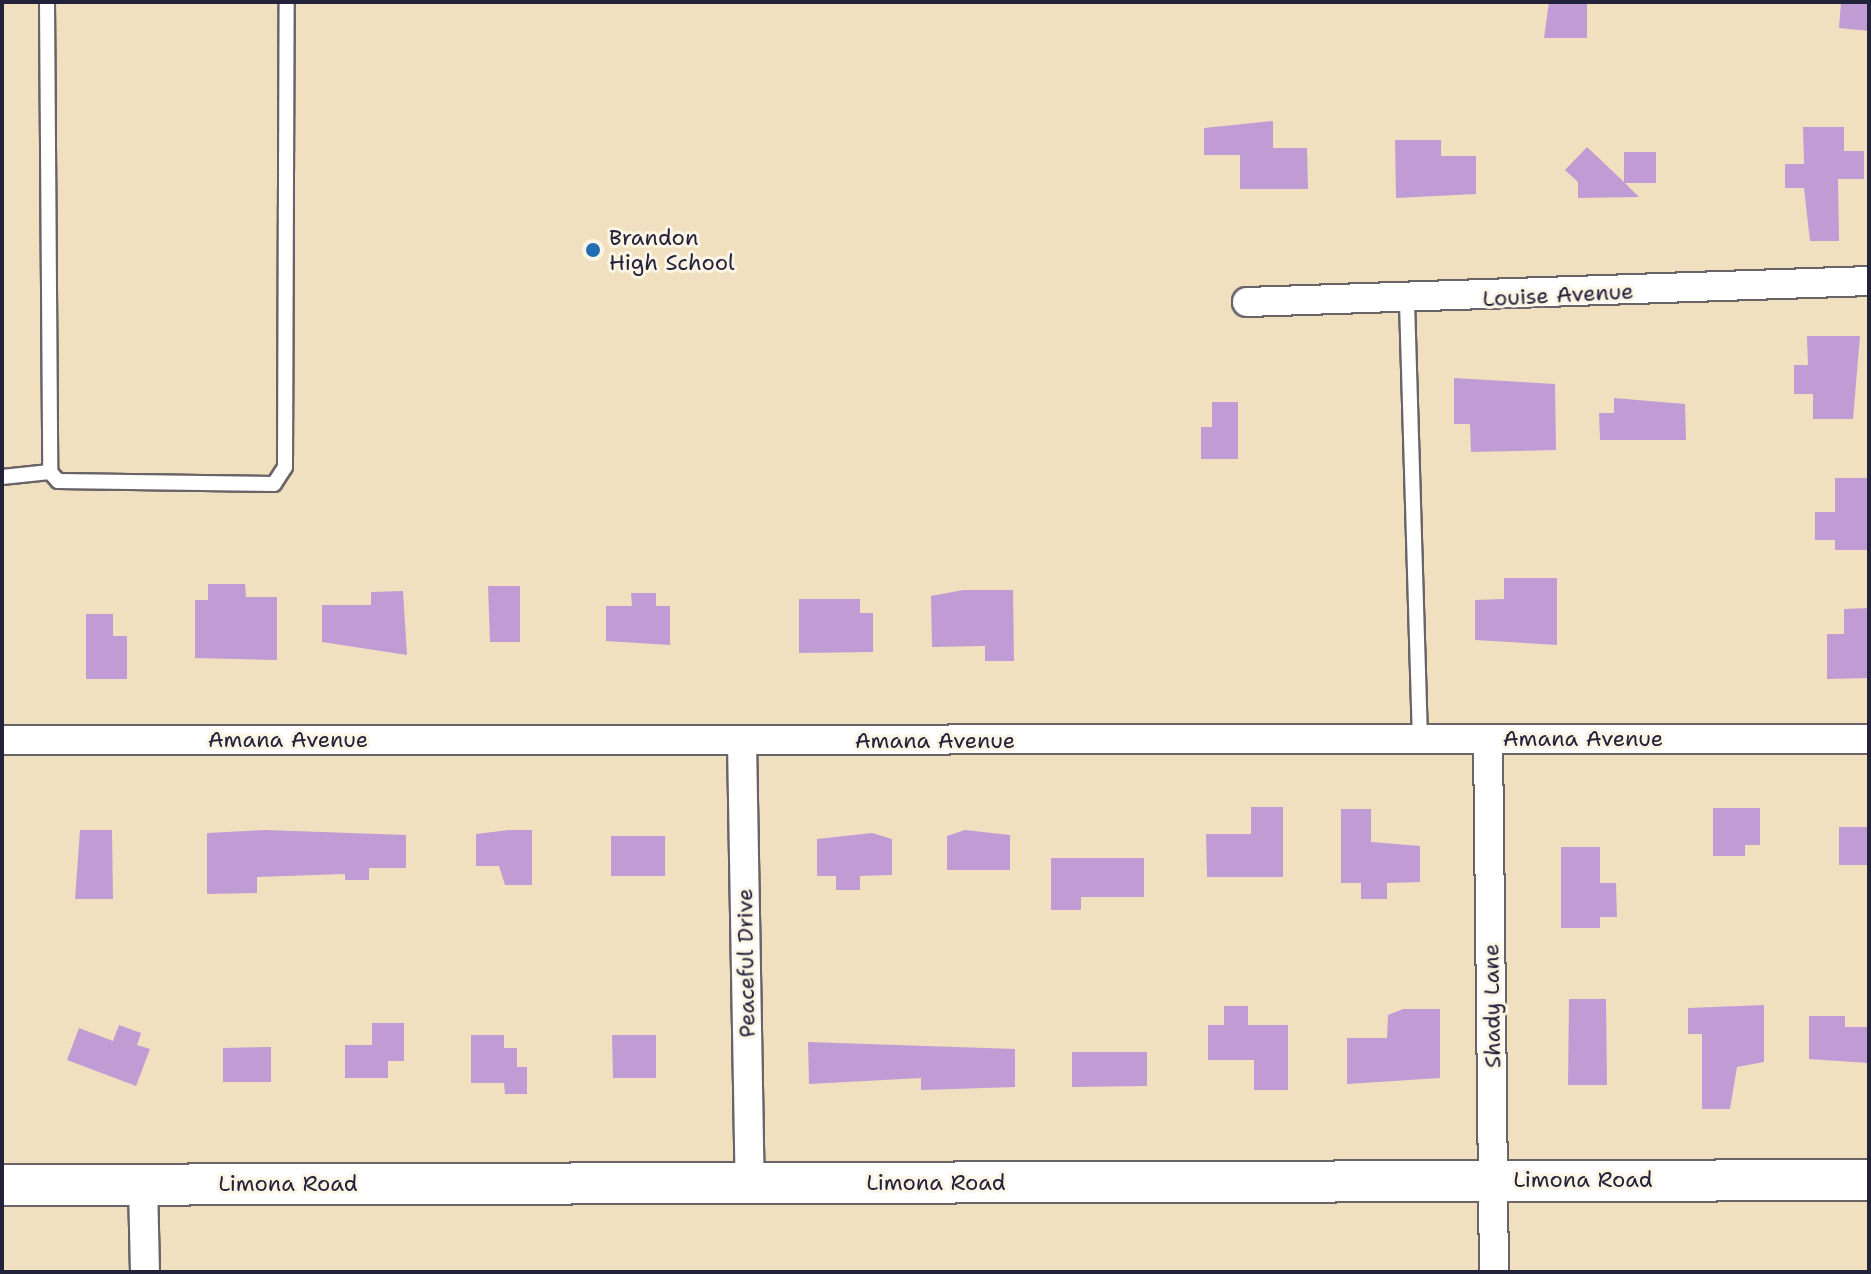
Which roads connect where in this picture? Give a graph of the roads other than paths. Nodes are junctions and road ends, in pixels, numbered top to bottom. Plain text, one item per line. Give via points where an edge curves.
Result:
1 (47, 2) edge
2 (287, 2) edge
3 (1869, 281) edge
4 (1247, 302) dead end
5 (1407, 302) junction
6 (50, 472) junction
7 (2, 477) edge
8 (1420, 739) junction
9 (1488, 739) junction
10 (1869, 739) edge
11 (2, 740) edge
12 (742, 742) junction
13 (1869, 1180) edge
14 (1494, 1181) junction
15 (143, 1184) junction
16 (750, 1184) junction
17 (2, 1185) edge
18 (145, 1272) edge
19 (1494, 1272) edge

1 - 6 lane
2 - 6 lane via 285,467 274,484 58,481
3 - 5 street, Louise Avenue
4 - 5 street, Louise Avenue
5 - 8 lane
6 - 7 lane
8 - 9 street, Amana Avenue
8 - 12 street, Amana Avenue
9 - 10 street, Amana Avenue
9 - 14 street, Shady Lane
11 - 12 street, Amana Avenue
12 - 16 street, Peaceful Drive
13 - 14 street, Limona Road
14 - 16 street, Limona Road
14 - 19 street, Shady Lane
15 - 16 street, Limona Road
15 - 17 street, Limona Road
15 - 18 street

